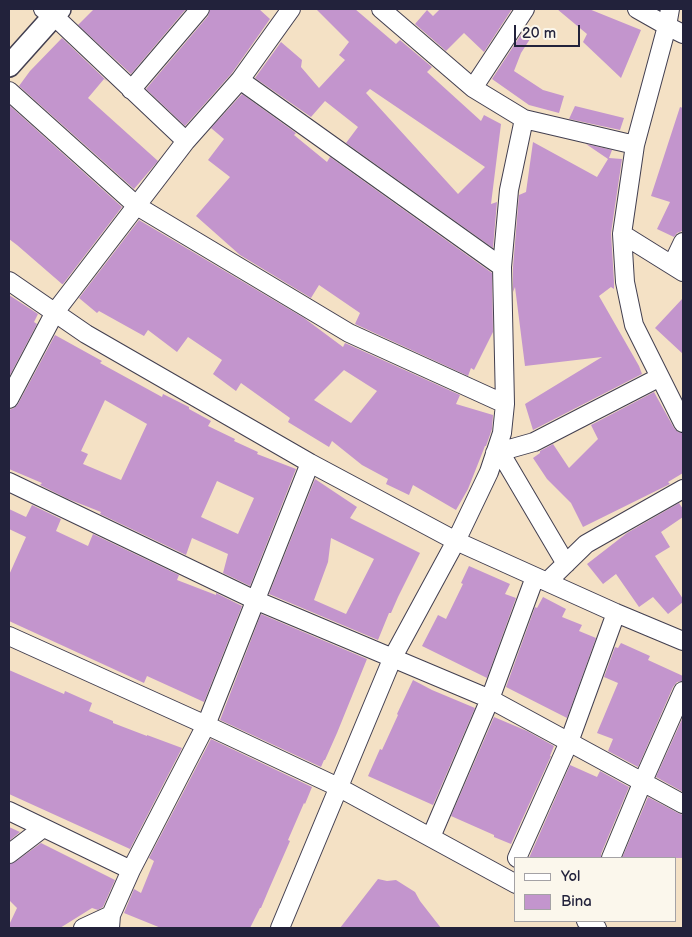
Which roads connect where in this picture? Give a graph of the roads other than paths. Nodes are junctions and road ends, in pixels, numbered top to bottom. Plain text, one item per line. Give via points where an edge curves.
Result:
1 (200, 9) edge
2 (291, 9) edge
3 (381, 9) edge
4 (525, 9) edge
5 (637, 9) edge
6 (670, 9) edge
7 (52, 11) edge
8 (675, 30) edge
9 (9, 66) edge
10 (240, 80) junction
11 (472, 88) junction
12 (131, 90) junction
13 (9, 91) edge
14 (524, 119) junction
15 (186, 141) junction
16 (635, 145) junction
17 (137, 206) junction
18 (622, 234) junction
19 (683, 242) edge
20 (502, 267) junction
21 (678, 269) edge
22 (9, 281) edge
23 (55, 312) junction
24 (660, 377) junction
25 (678, 398) edge
26 (9, 399) edge
27 (505, 404) junction
28 (683, 423) edge
29 (498, 452) junction
30 (310, 464) junction
31 (9, 482) edge
32 (683, 489) edge
33 (456, 541) junction
34 (566, 564) junction
35 (541, 580) junction
36 (256, 600) junction
37 (616, 613) junction
38 (9, 636) edge
39 (683, 641) edge
40 (393, 657) junction
41 (683, 691) edge
42 (490, 699) junction
43 (206, 725) junction
44 (569, 742) junction
45 (643, 781) junction
46 (338, 787) junction
47 (683, 804) edge
48 (9, 811) edge
49 (43, 828) junction
50 (431, 837) junction
51 (9, 854) edge
52 (517, 857) edge
53 (611, 857) edge
54 (131, 870) junction
55 (512, 882) edge
56 (110, 922) edge
57 (83, 928) edge
58 (280, 928) edge

1 - 12 street
2 - 10 street
3 - 11 street
4 - 11 street
5 - 8 street
6 - 8 street
7 - 9 street
7 - 12 street
8 - 16 street
10 - 15 street
10 - 20 street
11 - 14 street
12 - 15 street
13 - 17 street
14 - 16 street
14 - 20 street via 509,190
15 - 17 street
16 - 18 street
17 - 23 street
17 - 27 street via 349,333
18 - 21 street
18 - 24 street via 625,282 634,325
19 - 21 street
20 - 27 street
22 - 23 street
23 - 26 street
23 - 30 street via 86,334
24 - 25 street
24 - 29 street via 534,442
25 - 28 street
27 - 29 street
29 - 33 street
29 - 34 street
30 - 33 street
30 - 36 street
31 - 36 street
32 - 34 street via 586,544
33 - 35 street
33 - 40 street
34 - 35 street
35 - 37 street
35 - 42 street
36 - 40 street
36 - 43 street
37 - 39 street
37 - 44 street
38 - 43 street
40 - 42 street
40 - 46 street
41 - 45 street
42 - 44 street
42 - 50 street
43 - 46 street
43 - 54 street
44 - 45 street
44 - 52 street
45 - 47 street
45 - 53 street
46 - 50 street
46 - 58 street
48 - 49 street
49 - 51 street
49 - 54 street
50 - 55 street
54 - 56 street
56 - 57 street

